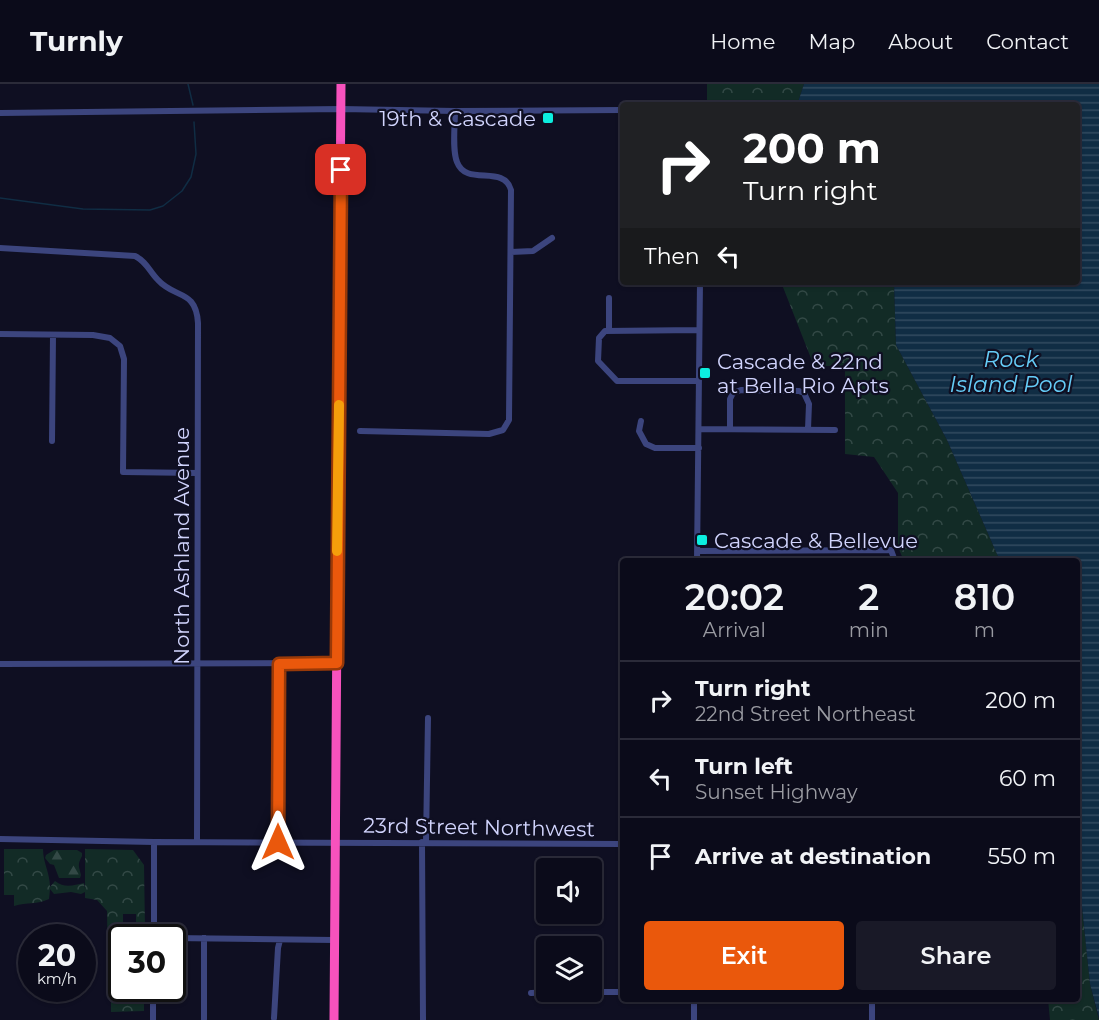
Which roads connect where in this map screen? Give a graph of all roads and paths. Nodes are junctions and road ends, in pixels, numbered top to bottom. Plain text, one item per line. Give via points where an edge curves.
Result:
1 (340, 84) edge
2 (341, 109) junction
3 (620, 110) edge
4 (455, 111) junction
5 (0, 113) edge
6 (552, 238) dead end
7 (0, 248) edge
8 (511, 252) junction
9 (700, 285) edge
10 (609, 298) dead end
11 (699, 330) junction
12 (609, 331) junction
13 (0, 334) edge
14 (52, 335) junction
15 (699, 381) junction
16 (641, 421) dead end
17 (699, 429) junction
18 (730, 429) junction
19 (808, 429) junction
20 (835, 430) dead end
21 (360, 431) dead end
22 (52, 441) dead end
23 (699, 448) junction
24 (197, 473) junction
25 (698, 551) junction
26 (697, 558) edge
27 (894, 558) edge
28 (337, 663) junction
29 (0, 664) edge
30 (197, 664) junction
31 (279, 664) junction
32 (428, 718) dead end
33 (0, 839) edge
34 (197, 841) junction
35 (154, 842) junction
36 (278, 842) junction
37 (336, 842) junction
38 (424, 842) junction
39 (620, 844) edge
40 (154, 924) edge
41 (186, 938) edge
42 (204, 938) junction
43 (280, 940) junction
44 (334, 940) junction
45 (602, 992) edge
46 (620, 992) edge
47 (531, 993) dead end
48 (536, 993) edge
49 (153, 1002) edge
50 (694, 1002) edge
51 (872, 1002) edge
52 (274, 1018) dead end
53 (204, 1019) edge
54 (153, 1020) edge
55 (334, 1020) edge
56 (423, 1020) edge
57 (693, 1020) edge
58 (872, 1020) edge

1 - 2 highway
2 - 4 street
2 - 5 street
2 - 28 highway
3 - 4 street
4 - 8 street via 459,166 469,174 502,178 510,186
6 - 8 street via 533,251
7 - 24 street, North Ashland Avenue via 125,254 141,259 160,283 190,300 197,314
8 - 21 street via 510,407 506,427 494,433
9 - 11 street
10 - 12 street
11 - 12 street
11 - 15 street
12 - 15 street via 599,338 598,361 617,381
13 - 14 street
14 - 22 street
14 - 24 street via 93,335 110,338 120,346 124,359 123,472
15 - 17 street
16 - 23 street via 639,431 645,444 655,448
17 - 18 street
17 - 23 street
18 - 19 street
18 - 19 street via 730,399 741,390 804,393 809,404
19 - 20 street
23 - 25 street
24 - 30 street, North Ashland Avenue
25 - 26 street
25 - 27 street via 891,550
28 - 31 street
28 - 37 highway
29 - 30 street
30 - 31 street
30 - 34 street, North Ashland Avenue
31 - 36 street
32 - 38 street
33 - 35 street, 23rd Street Northwest
34 - 35 street, 23rd Street Northwest
34 - 36 street, 23rd Street Northwest
35 - 40 street
36 - 37 street, 23rd Street Northwest
37 - 38 street, 23rd Street Northwest
37 - 44 highway
38 - 39 street, 23rd Street Northwest
38 - 56 street
41 - 42 street
42 - 43 street
42 - 53 street
43 - 44 street
43 - 52 street
44 - 55 highway
45 - 46 street
47 - 48 street
49 - 54 street
50 - 57 street
51 - 58 street

